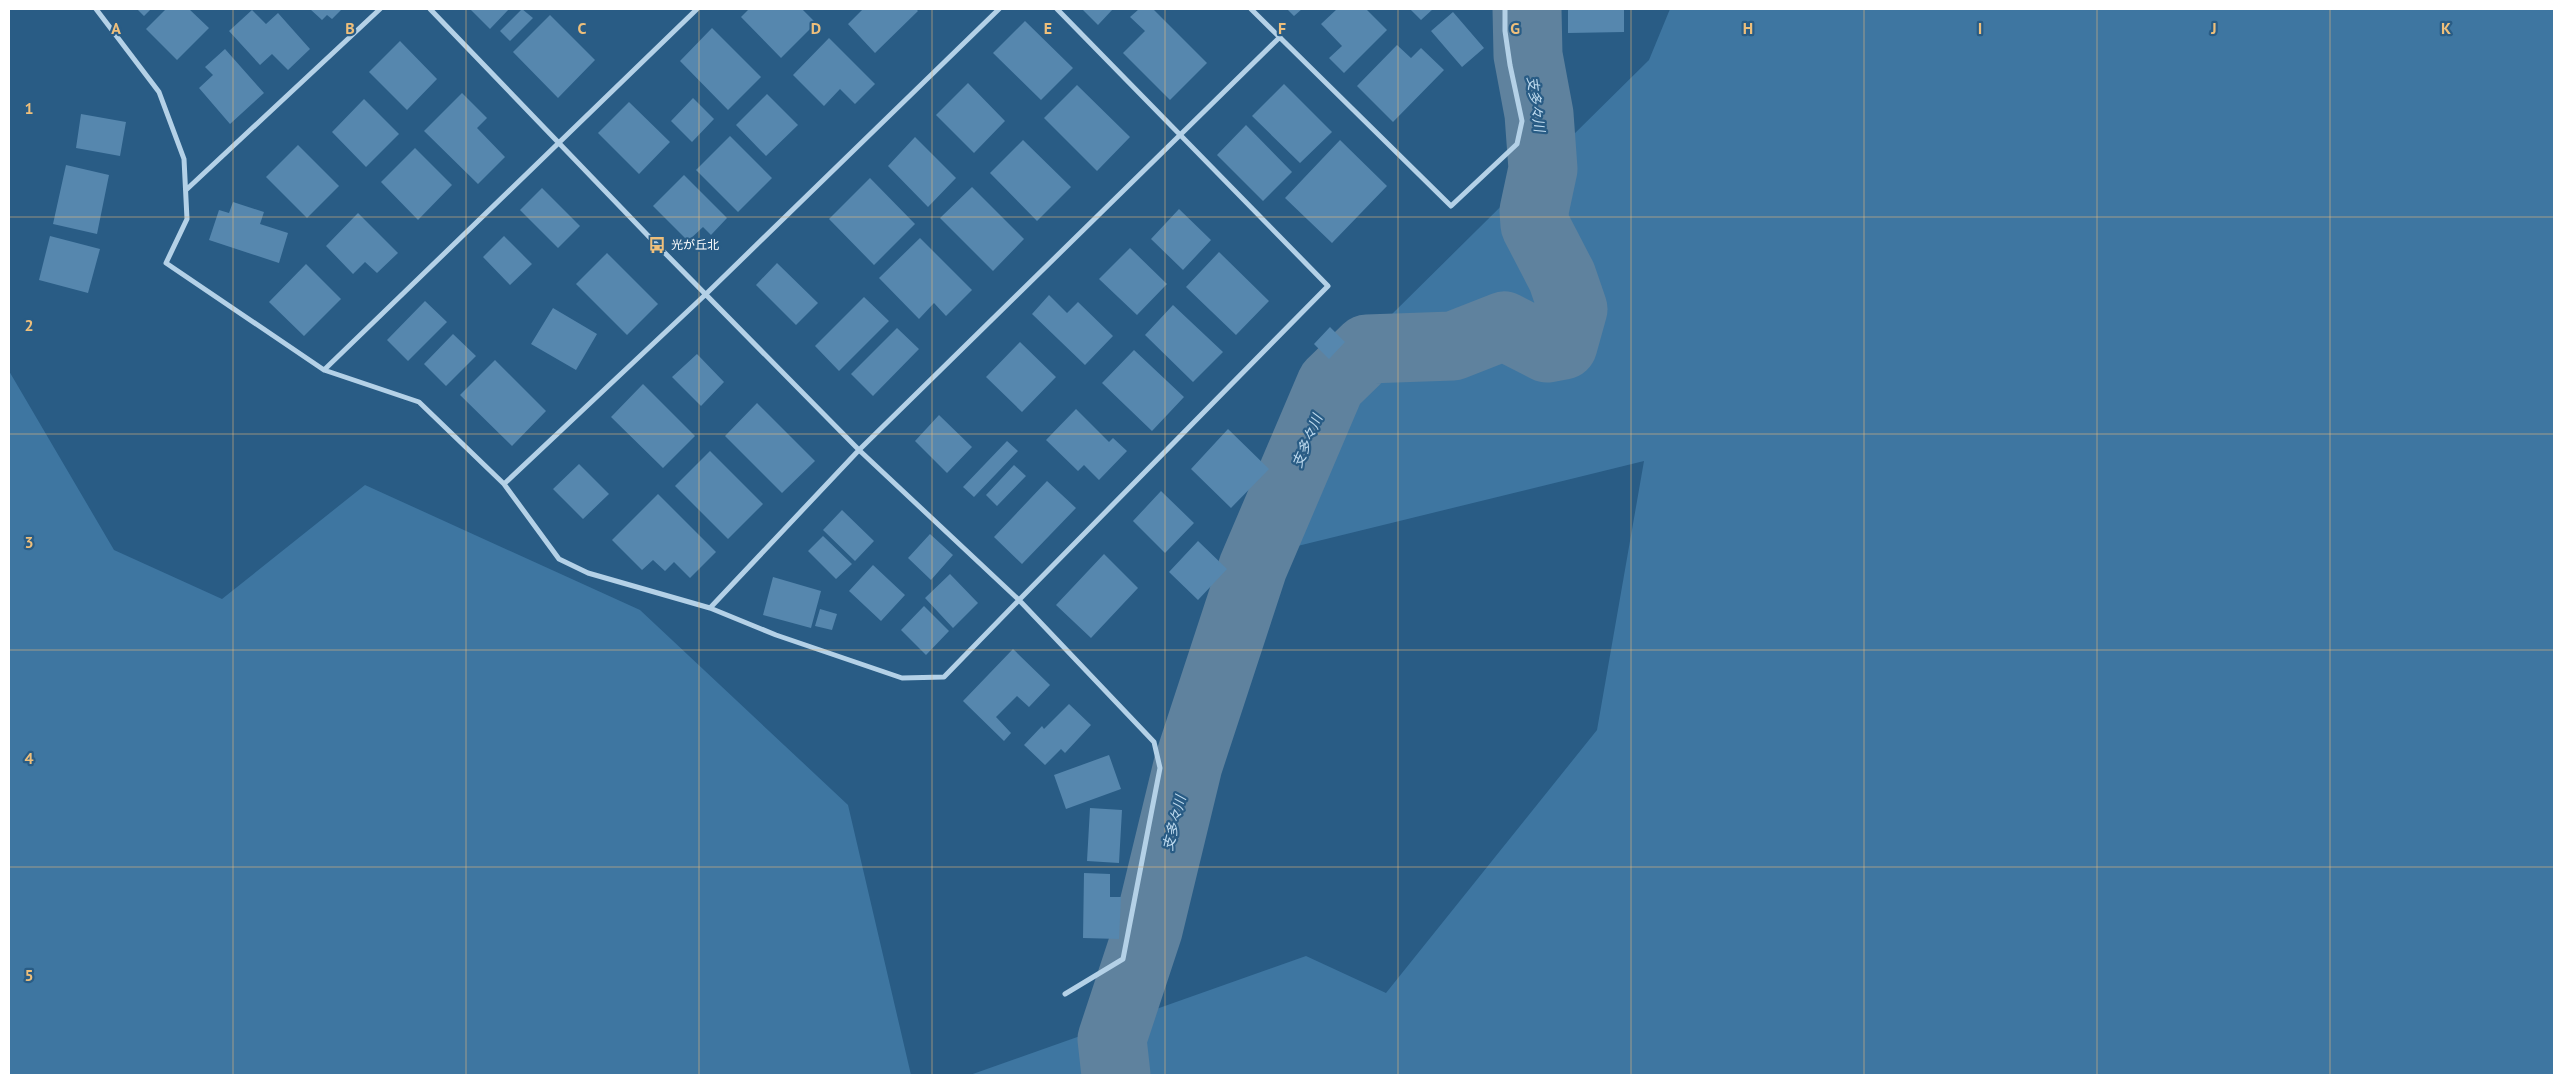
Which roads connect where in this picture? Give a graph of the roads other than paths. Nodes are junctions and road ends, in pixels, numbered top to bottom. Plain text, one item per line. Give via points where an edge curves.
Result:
1 (96, 9) edge
2 (380, 9) edge
3 (430, 9) edge
4 (697, 9) edge
5 (999, 9) edge
6 (1057, 9) edge
7 (1251, 9) edge
8 (1505, 9) edge
9 (1280, 37) junction
10 (1180, 135) junction
11 (560, 141) junction
12 (186, 190) junction
13 (706, 294) junction
14 (324, 370) junction
15 (859, 450) junction
16 (504, 484) junction
17 (1019, 600) junction
18 (710, 608) junction
19 (1065, 994) dead end

1 - 12 street via 159,92 184,158
2 - 12 street
3 - 11 street
4 - 11 street
5 - 13 street
6 - 10 street
7 - 9 street
8 - 9 street via 1510,65 1522,121 1517,144 1451,206
9 - 10 street
10 - 15 street
10 - 17 street via 1328,286
11 - 13 street
11 - 14 street
12 - 14 street via 187,219 166,263
13 - 15 street
13 - 16 street
14 - 16 street via 419,402
15 - 17 street
15 - 18 street
16 - 18 street via 559,560 588,573
17 - 18 street via 944,677 902,678 776,635
17 - 19 street via 1154,742 1160,768 1123,959

